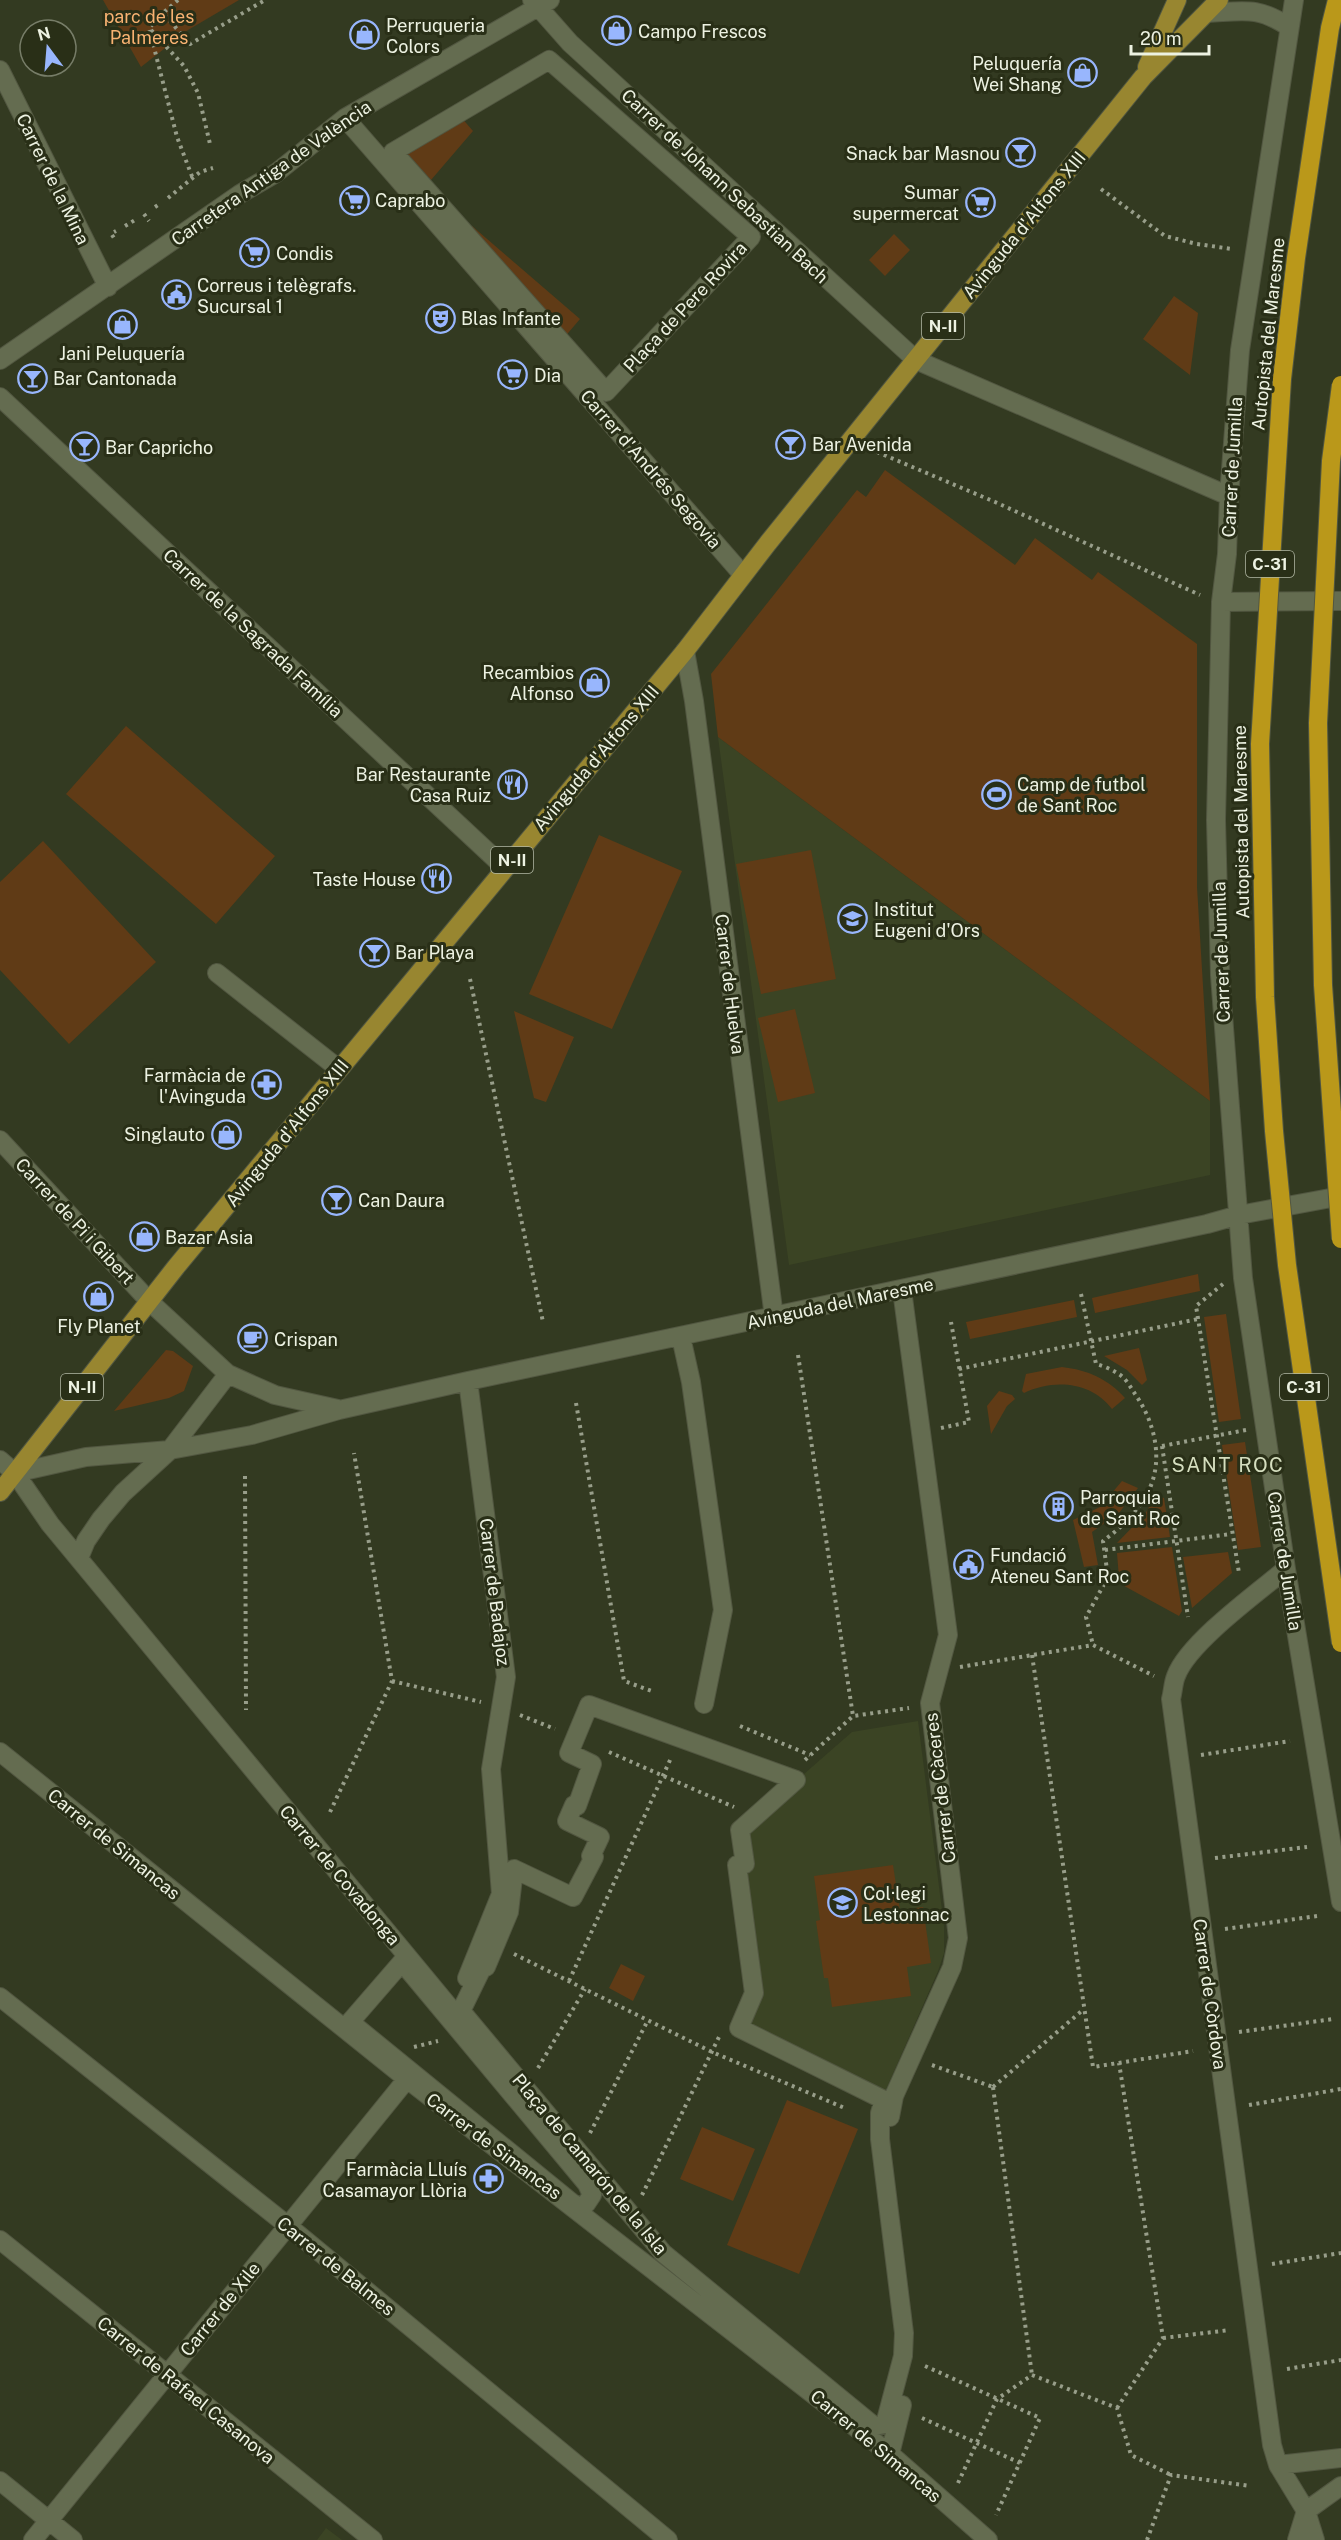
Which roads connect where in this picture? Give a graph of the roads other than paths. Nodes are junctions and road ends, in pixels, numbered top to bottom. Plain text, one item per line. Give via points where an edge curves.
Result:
1 (1177, 0) edge
2 (1294, 0) edge
3 (1337, 0) edge
4 (540, 2) edge
5 (1213, 6) edge
6 (1289, 27) junction
7 (0, 70) edge
8 (1143, 77) junction
9 (345, 118) junction
10 (393, 152) joint
11 (108, 287) junction
12 (0, 360) edge
13 (916, 360) junction
14 (1341, 385) edge
15 (0, 398) edge
16 (1229, 496) junction
17 (744, 575) junction
18 (1212, 600) junction
19 (1341, 601) edge
20 (685, 651) junction
21 (505, 868) junction
22 (217, 973) dead end
23 (339, 1069) junction
24 (0, 1140) edge
25 (1341, 1196) edge
26 (1239, 1215) junction
27 (1341, 1239) edge
28 (902, 1290) junction
29 (150, 1302) junction
30 (774, 1317) junction
31 (681, 1337) junction
32 (228, 1374) junction
33 (468, 1381) junction
34 (339, 1410) junction
35 (170, 1450) junction
36 (0, 1460) edge
37 (15, 1473) junction
38 (0, 1492) edge
39 (79, 1558) junction
40 (1286, 1569) junction
41 (1341, 1643) edge
42 (704, 1704) dead end
43 (575, 1737) joint
44 (0, 1752) edge
45 (1341, 1902) edge
46 (0, 1997) edge
47 (450, 2008) junction
48 (462, 2034) joint
49 (406, 2079) junction
50 (287, 2225) junction
51 (0, 2240) edge
52 (666, 2278) junction
53 (167, 2375) junction
54 (890, 2454) junction
55 (1341, 2458) edge
56 (1278, 2465) junction
57 (0, 2481) edge
58 (1341, 2486) edge
59 (1306, 2511) junction
60 (49, 2521) junction
61 (967, 2534) edge
62 (33, 2540) edge
63 (72, 2540) edge
64 (373, 2540) edge
65 (668, 2540) edge
66 (988, 2540) edge
67 (1296, 2540) edge
68 (1315, 2540) edge

1 - 8 main road, Avinguda d'Alfons XIII / N-II
2 - 6 street, Carrer de Jumilla
3 - 41 highway, Autopista del Maresme / C-31, bridge via 1297,247 1282,379 1260,744 1264,997 1274,1131 1288,1277
4 - 9 street, Carretera Antiga de València
4 - 13 street, Carrer de Johann Sebastian Bach via 570,43
5 - 6 street, Avinguda d'Alfons XIII via 1270,14
5 - 8 main road, Avinguda d'Alfons XIII / N-II
6 - 16 street, Carrer de Jumilla via 1240,350
7 - 11 street, Carrer de la Mina
8 - 13 main road, Avinguda d'Alfons XIII / N-II
9 - 11 street, Carretera Antiga de València via 276,172
9 - 17 street, Carrer d'Andrés Segovia
10 - 10 street, Plaça de Pere Rovira via 549,60 751,237 606,392
11 - 12 street, Carretera Antiga de València
13 - 16 street, Carrer de Johann Sebastian Bach
13 - 17 main road, Avinguda d'Alfons XIII / N-II
14 - 27 highway, bridge via 1331,461 1318,723 1323,985
15 - 21 street, Carrer de la Sagrada Família
16 - 18 street, Carrer de Jumilla via 1227,554
17 - 20 main road, Avinguda d'Alfons XIII / N-II
18 - 19 street
18 - 26 street, Carrer de Jumilla via 1220,975
20 - 21 main road, Avinguda d'Alfons XIII / N-II
20 - 30 street, Carrer de Huelva
21 - 23 main road, Avinguda d'Alfons XIII / N-II
22 - 23 street
23 - 29 main road, Avinguda d'Alfons XIII / N-II
24 - 29 street, Carrer de Pi i Gibert
25 - 26 street, Avinguda del Maresme
26 - 28 street, Avinguda del Maresme
26 - 40 street, Carrer de Jumilla via 1243,1278
28 - 30 street, Avinguda del Maresme
28 - 54 street, Carrer de Càceres via 948,1635 930,1703 958,1938 952,1967 894,2096 890,2117 915,2338
29 - 32 street, Avinguda del Maresme
29 - 37 main road, Avinguda d'Alfons XIII / N-II
30 - 31 street, Avinguda del Maresme
31 - 33 street, Avinguda del Maresme
31 - 42 street via 691,1382 723,1610
32 - 34 street, Avinguda del Maresme via 275,1395
32 - 35 street
33 - 34 street, Avinguda del Maresme
33 - 47 street, Carrer de Badajoz via 506,1677 491,1769 501,1894 463,1988
34 - 35 street, Avinguda del Maresme via 252,1435
35 - 37 street, Avinguda del Maresme via 87,1457
35 - 39 street via 123,1493 86,1541
36 - 37 street, Carrer de Covadonga
37 - 38 main road, Avinguda d'Alfons XIII / N-II
37 - 39 street, Carrer de Covadonga
39 - 47 street, Carrer de Covadonga
40 - 45 street, Carrer de Jumilla
40 - 56 street, Carrer de Còrdova via 1190,1654 1176,1676 1171,1699 1226,2118
43 - 43 street, Plaça de Camarón de la Isla via 569,1753 592,1764 577,1806 574,1805 567,1821 600,1837 591,1856 594,1857 573,1897 514,1869 508,1912 486,1967 483,1966 461,2011 663,2253 874,2426 885,2424 903,2356 904,2333 880,2139 884,2100 739,2028 754,1993 737,1865 745,1864 740,1830 796,1780 589,1705
44 - 49 street, Carrer de Simancas
46 - 50 street, Carrer de Balmes
47 - 52 street, Carrer de Covadonga
48 - 48 street via 402,1962 350,2022 574,2204 586,2204 591,2200 589,2187
49 - 50 street, Carrer de Xile
49 - 52 street, Carrer de Simancas
50 - 53 street, Carrer de Xile
50 - 65 street, Carrer de Balmes
51 - 53 street, Carrer de Rafael Casanova
52 - 54 street, Carrer de Simancas
53 - 60 street, Carrer de Xile
53 - 64 street, Carrer de Rafael Casanova
54 - 61 street, Carrer de Simancas
55 - 56 street
56 - 59 street, Carrer de Còrdova
57 - 60 street
58 - 59 street
59 - 67 street
59 - 68 street, Carrer de Còrdova
60 - 62 street, Carrer de Xile
60 - 63 street
61 - 66 street, Carrer de Simancas

